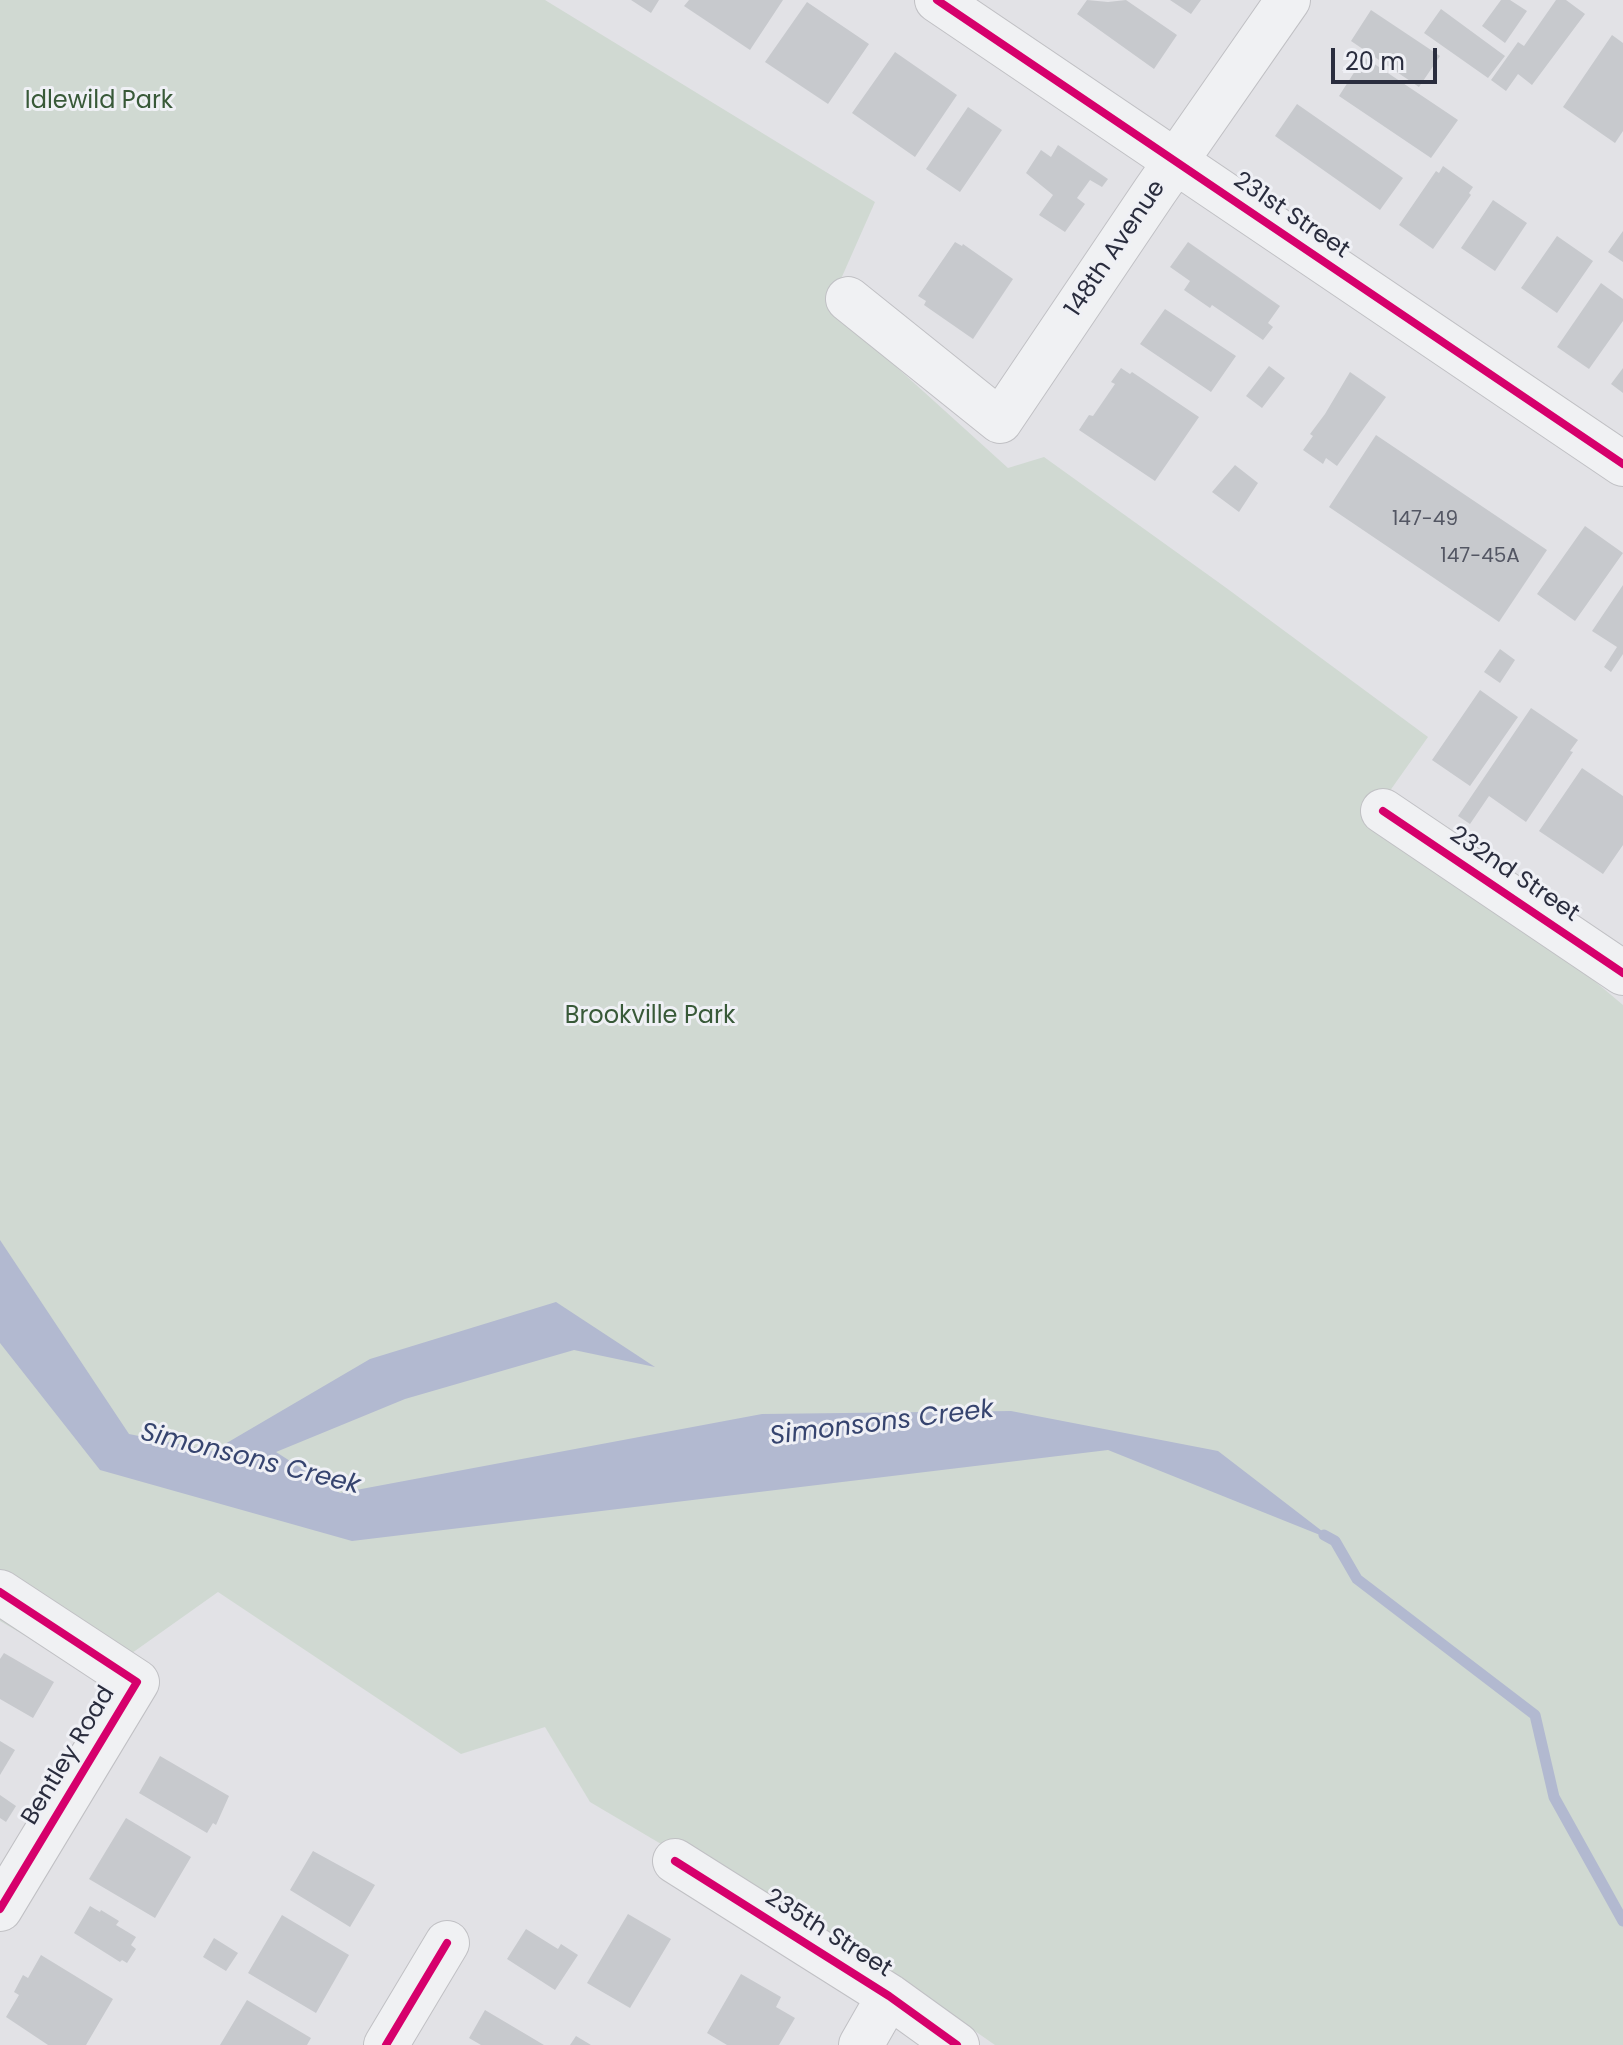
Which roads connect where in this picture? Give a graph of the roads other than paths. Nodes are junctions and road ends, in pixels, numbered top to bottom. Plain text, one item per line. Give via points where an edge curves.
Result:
1 (937, 0) edge
2 (1288, 0) edge
3 (1175, 162) junction
4 (848, 299) dead end
5 (1623, 464) edge
6 (1383, 811) dead end
7 (1623, 973) edge
8 (0, 1592) edge
9 (675, 1861) dead end
10 (0, 1909) edge
11 (447, 1943) dead end
12 (889, 1996) junction
13 (386, 2045) edge
14 (861, 2045) edge
15 (957, 2045) edge

1 - 3 street, 231st Street
2 - 3 street, 148th Avenue
3 - 4 street, 148th Avenue via 1000,421
3 - 5 street, 231st Street
6 - 7 street, 232nd Street
8 - 10 street, Bentley Road via 137,1682
9 - 12 street, 235th Street
11 - 13 street
12 - 14 street
12 - 15 street, 235th Street

